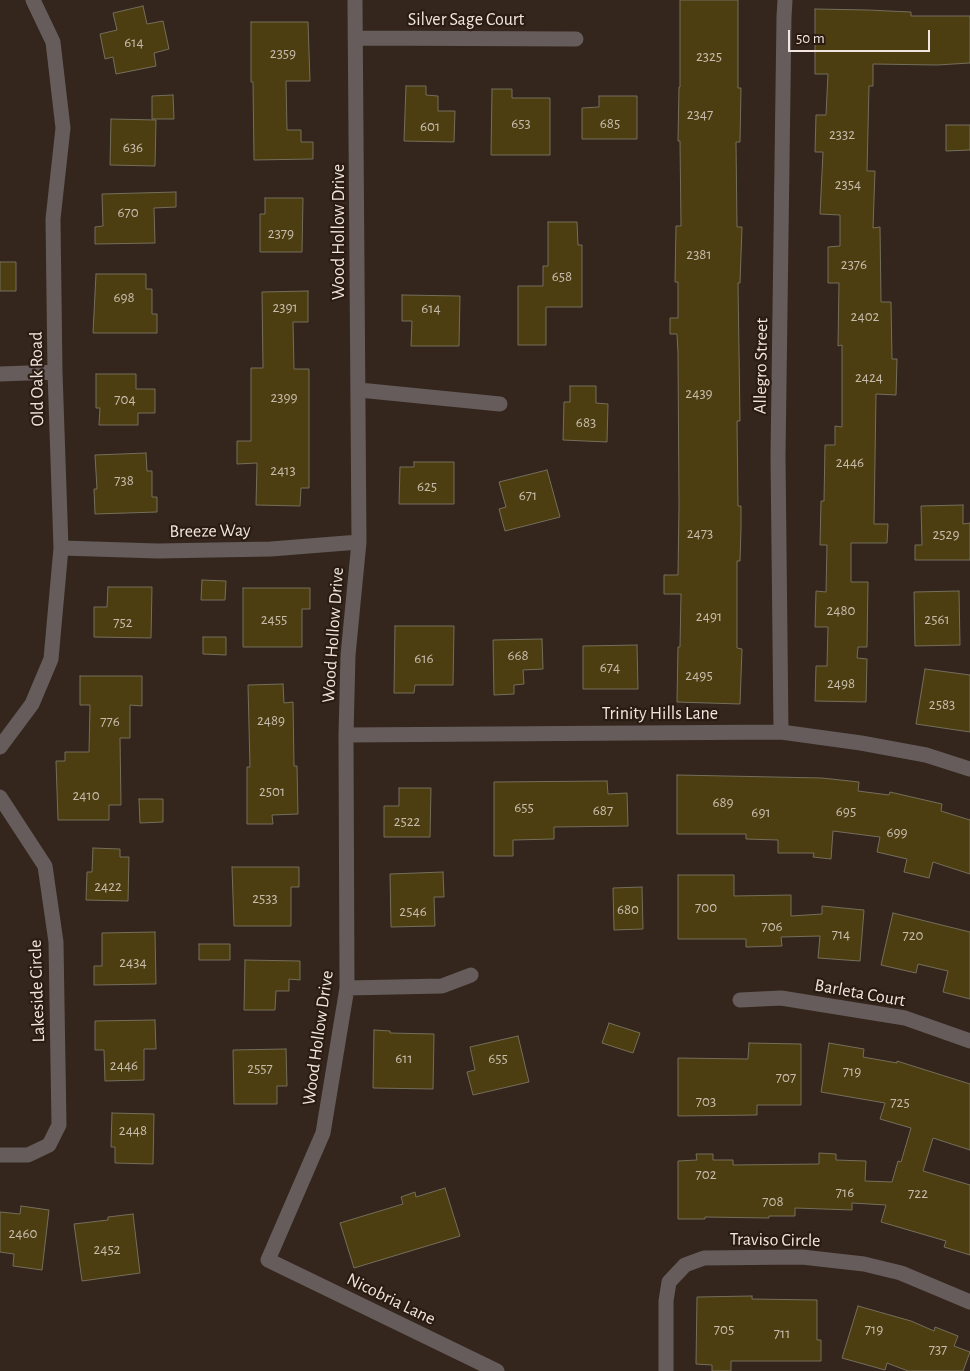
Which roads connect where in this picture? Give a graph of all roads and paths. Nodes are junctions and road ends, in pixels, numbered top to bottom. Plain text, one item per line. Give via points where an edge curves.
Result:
1 (33, 0) edge
2 (355, 0) edge
3 (785, 0) edge
4 (355, 38) junction
5 (576, 39) dead end
6 (55, 372) junction
7 (0, 374) edge
8 (359, 390) junction
9 (500, 404) dead end
10 (359, 542) junction
11 (61, 548) junction
12 (781, 732) junction
13 (346, 735) junction
14 (0, 747) edge
15 (970, 769) edge
16 (0, 797) edge
17 (471, 975) dead end
18 (346, 988) junction
19 (740, 1000) dead end
20 (970, 1041) edge
21 (0, 1155) edge
22 (268, 1260) joint
23 (970, 1302) edge
24 (497, 1371) edge
25 (666, 1371) edge

1 - 6 street, Old Oak Road via 53,42 63,128 53,219
2 - 4 street, Wood Hollow Drive
3 - 12 street, Allegro Street via 778,456
4 - 5 street, Silver Sage Court
4 - 8 street, Wood Hollow Drive
6 - 7 street
6 - 11 street, Old Oak Road
8 - 9 street
8 - 10 street, Wood Hollow Drive
10 - 11 street, Breeze Way via 262,549 158,551
10 - 13 street, Wood Hollow Drive via 348,655
11 - 14 street, Old Oak Road via 51,659 32,704
12 - 13 street, Trinity Hills Lane
12 - 15 street, Trinity Hills Lane via 862,743
13 - 18 street, Wood Hollow Drive
16 - 21 street, Lakeside Circle via 45,866 56,942 59,1125 49,1145 28,1155
17 - 18 street via 442,986
18 - 22 street, Wood Hollow Drive via 323,1133
19 - 20 street, Barleta Court via 781,998 905,1018
22 - 24 street, Nicobria Lane
23 - 25 street, Traviso Circle via 901,1273 864,1264 802,1257 704,1258 685,1265 669,1282

